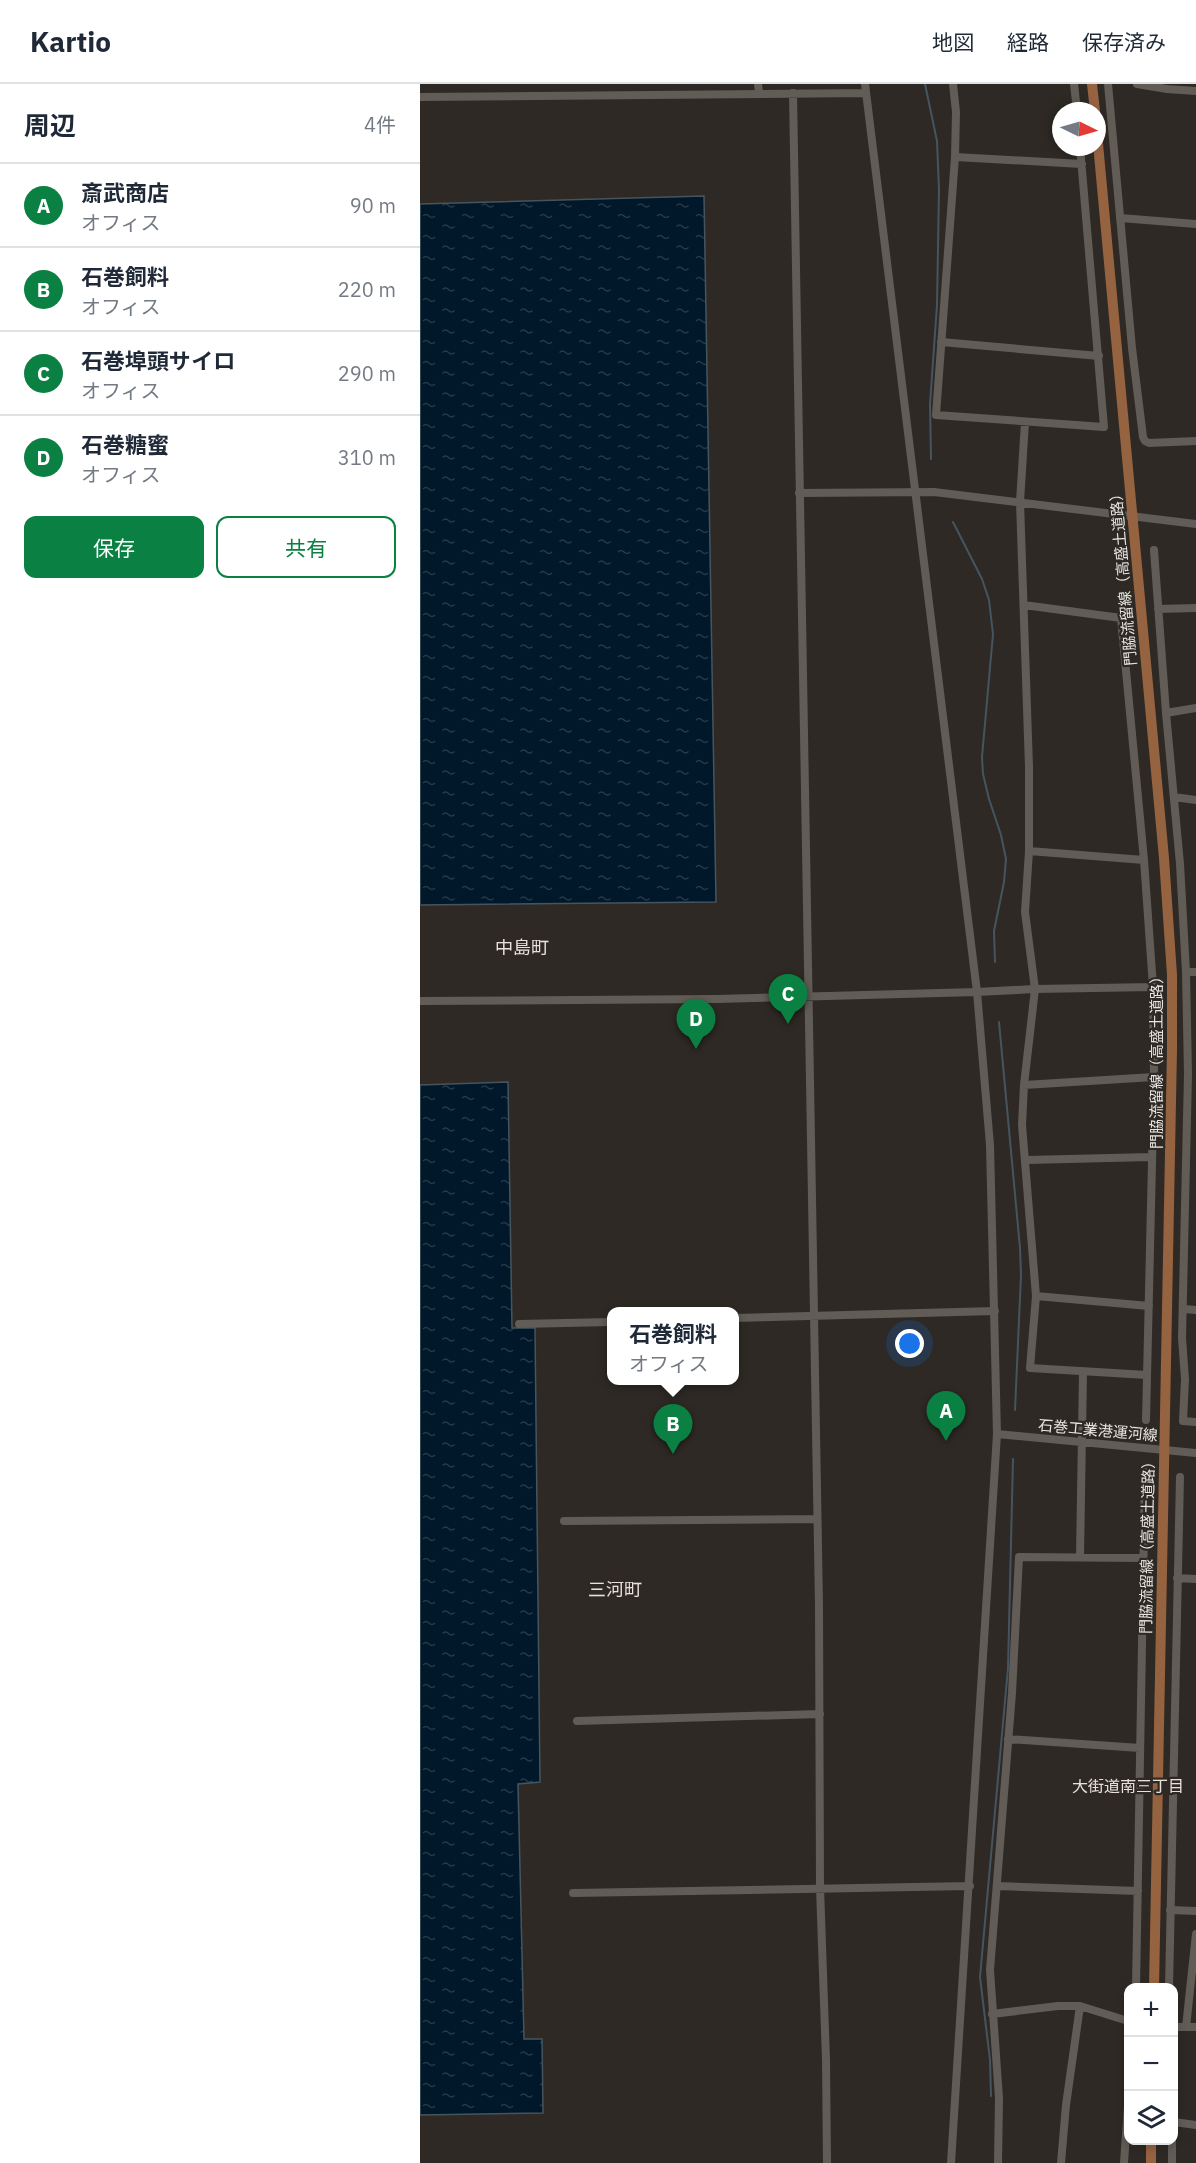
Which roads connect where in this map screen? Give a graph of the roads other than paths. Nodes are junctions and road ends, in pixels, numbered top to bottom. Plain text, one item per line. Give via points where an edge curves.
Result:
1 (758, 84) edge
2 (865, 84) edge
3 (953, 84) edge
4 (1074, 84) edge
5 (1092, 84) edge
6 (1108, 84) edge
7 (1137, 84) edge
8 (1196, 91) edge
9 (759, 93) junction
10 (794, 93) junction
11 (866, 93) junction
12 (420, 97) edge
13 (1076, 102) edge
14 (1094, 102) edge
15 (1081, 156) edge
16 (1099, 156) edge
17 (955, 157) junction
18 (1082, 164) junction
19 (1120, 218) junction
20 (1196, 224) edge
21 (941, 342) junction
22 (1099, 356) junction
23 (1025, 422) junction
24 (1196, 441) edge
25 (914, 492) junction
26 (799, 493) junction
27 (1020, 502) junction
28 (1132, 516) junction
29 (1196, 524) edge
30 (1154, 550) dead end
31 (1024, 605) junction
32 (1196, 608) edge
33 (1158, 609) junction
34 (1196, 708) edge
35 (1166, 713) junction
36 (1174, 797) junction
37 (1196, 800) edge
38 (1029, 851) junction
39 (1144, 860) junction
40 (1186, 972) junction
41 (1196, 972) edge
42 (1154, 987) junction
43 (1035, 988) junction
44 (977, 992) junction
45 (807, 995) junction
46 (420, 1001) edge
47 (1154, 1077) junction
48 (1024, 1085) junction
49 (1151, 1157) junction
50 (1027, 1160) junction
51 (1185, 1236) junction
52 (1196, 1236) edge
53 (1036, 1296) junction
54 (1149, 1306) junction
55 (1184, 1310) junction
56 (995, 1311) junction
57 (1196, 1311) edge
58 (813, 1316) junction
59 (739, 1318) edge
60 (607, 1322) edge
61 (519, 1324) dead end
62 (1083, 1372) junction
63 (1147, 1376) junction
64 (1185, 1379) junction
65 (1196, 1380) edge
66 (1146, 1420) dead end
67 (1196, 1422) edge
68 (997, 1434) junction
69 (1082, 1443) junction
70 (1164, 1450) junction
71 (1196, 1453) edge
72 (1145, 1472) dead end
73 (1180, 1477) dead end
74 (817, 1519) junction
75 (564, 1521) dead end
76 (1080, 1557) junction
77 (1143, 1558) junction
78 (1178, 1578) junction
79 (1196, 1579) edge
80 (820, 1714) junction
81 (578, 1721) dead end
82 (1008, 1739) junction
83 (1140, 1748) junction
84 (970, 1886) junction
85 (998, 1886) junction
86 (820, 1887) junction
87 (1138, 1891) junction
88 (573, 1893) dead end
89 (1170, 1910) junction
90 (1196, 1911) edge
91 (1196, 1934) edge
92 (1136, 1983) edge
93 (1154, 1983) edge
94 (1169, 1983) edge
95 (1080, 2006) junction
96 (992, 2014) junction
97 (1124, 2020) edge
98 (1186, 2027) junction
99 (1196, 2027) edge
100 (1178, 2028) edge
101 (1178, 2123) edge
102 (1196, 2125) edge
103 (1125, 2145) edge
104 (1151, 2145) edge
105 (1172, 2145) edge
106 (827, 2163) edge
107 (951, 2163) edge
108 (998, 2163) edge
109 (1061, 2163) edge
110 (1124, 2163) edge
111 (1151, 2163) edge
112 (1172, 2163) edge

1 - 9 street
2 - 11 street
3 - 17 street
4 - 13 street
5 - 14 main road
6 - 19 street
7 - 8 street
9 - 10 street
9 - 12 street
10 - 11 street
10 - 26 street
11 - 25 street
15 - 18 street
16 - 28 main road, 門脇流留線（高盛土道路）
17 - 18 street
17 - 21 street
18 - 22 street
19 - 20 street
19 - 24 street via 1143,437 1149,443
21 - 22 street
21 - 23 street via 936,415
22 - 23 street via 1104,427
23 - 27 street
25 - 26 street
25 - 27 street
25 - 44 street
26 - 45 street
27 - 28 street
27 - 31 street
28 - 29 street
28 - 70 main road, 門脇流留線（高盛土道路） via 1172,975
30 - 33 street
31 - 38 street
31 - 39 street via 1121,618
32 - 33 street
33 - 35 street
34 - 35 street
35 - 36 street
36 - 37 street
36 - 40 street
38 - 39 street
38 - 43 street via 1025,912
39 - 42 street
40 - 41 street
40 - 51 street
42 - 43 street
42 - 47 street
43 - 44 street
43 - 48 street
44 - 45 street
44 - 56 street via 990,1145
45 - 46 street
45 - 58 street
47 - 48 street
47 - 49 street
48 - 50 street via 1022,1125
49 - 50 street
49 - 54 street
50 - 53 street
51 - 52 street
51 - 55 street
53 - 54 street
53 - 62 street via 1030,1368
54 - 63 street
55 - 57 street
55 - 64 street
56 - 58 street
56 - 68 street
58 - 59 street
58 - 74 street
60 - 61 street
62 - 63 street
62 - 69 street
63 - 66 street
64 - 65 street
64 - 67 street via 1183,1421
68 - 69 street, 石巻工業港運河線
68 - 84 street
69 - 70 street, 石巻工業港運河線
69 - 76 street
70 - 71 street, 石巻工業港運河線
70 - 93 main road, 門脇流留線（高盛土道路）
72 - 77 street
73 - 78 street
74 - 75 street
74 - 80 street
76 - 77 street
76 - 82 street via 1019,1557
77 - 83 street
78 - 79 street
78 - 89 street
80 - 81 street
80 - 86 street
82 - 83 street
82 - 85 street
83 - 87 street
84 - 86 street
84 - 107 street
85 - 87 street
85 - 96 street via 991,1946
86 - 88 street
86 - 106 street
87 - 92 street
89 - 90 street
89 - 94 street
91 - 98 street
95 - 96 street
95 - 97 street
95 - 109 street
96 - 108 street via 999,2098
98 - 99 street
98 - 100 street
101 - 102 street
103 - 110 street
104 - 111 main road
105 - 112 street

